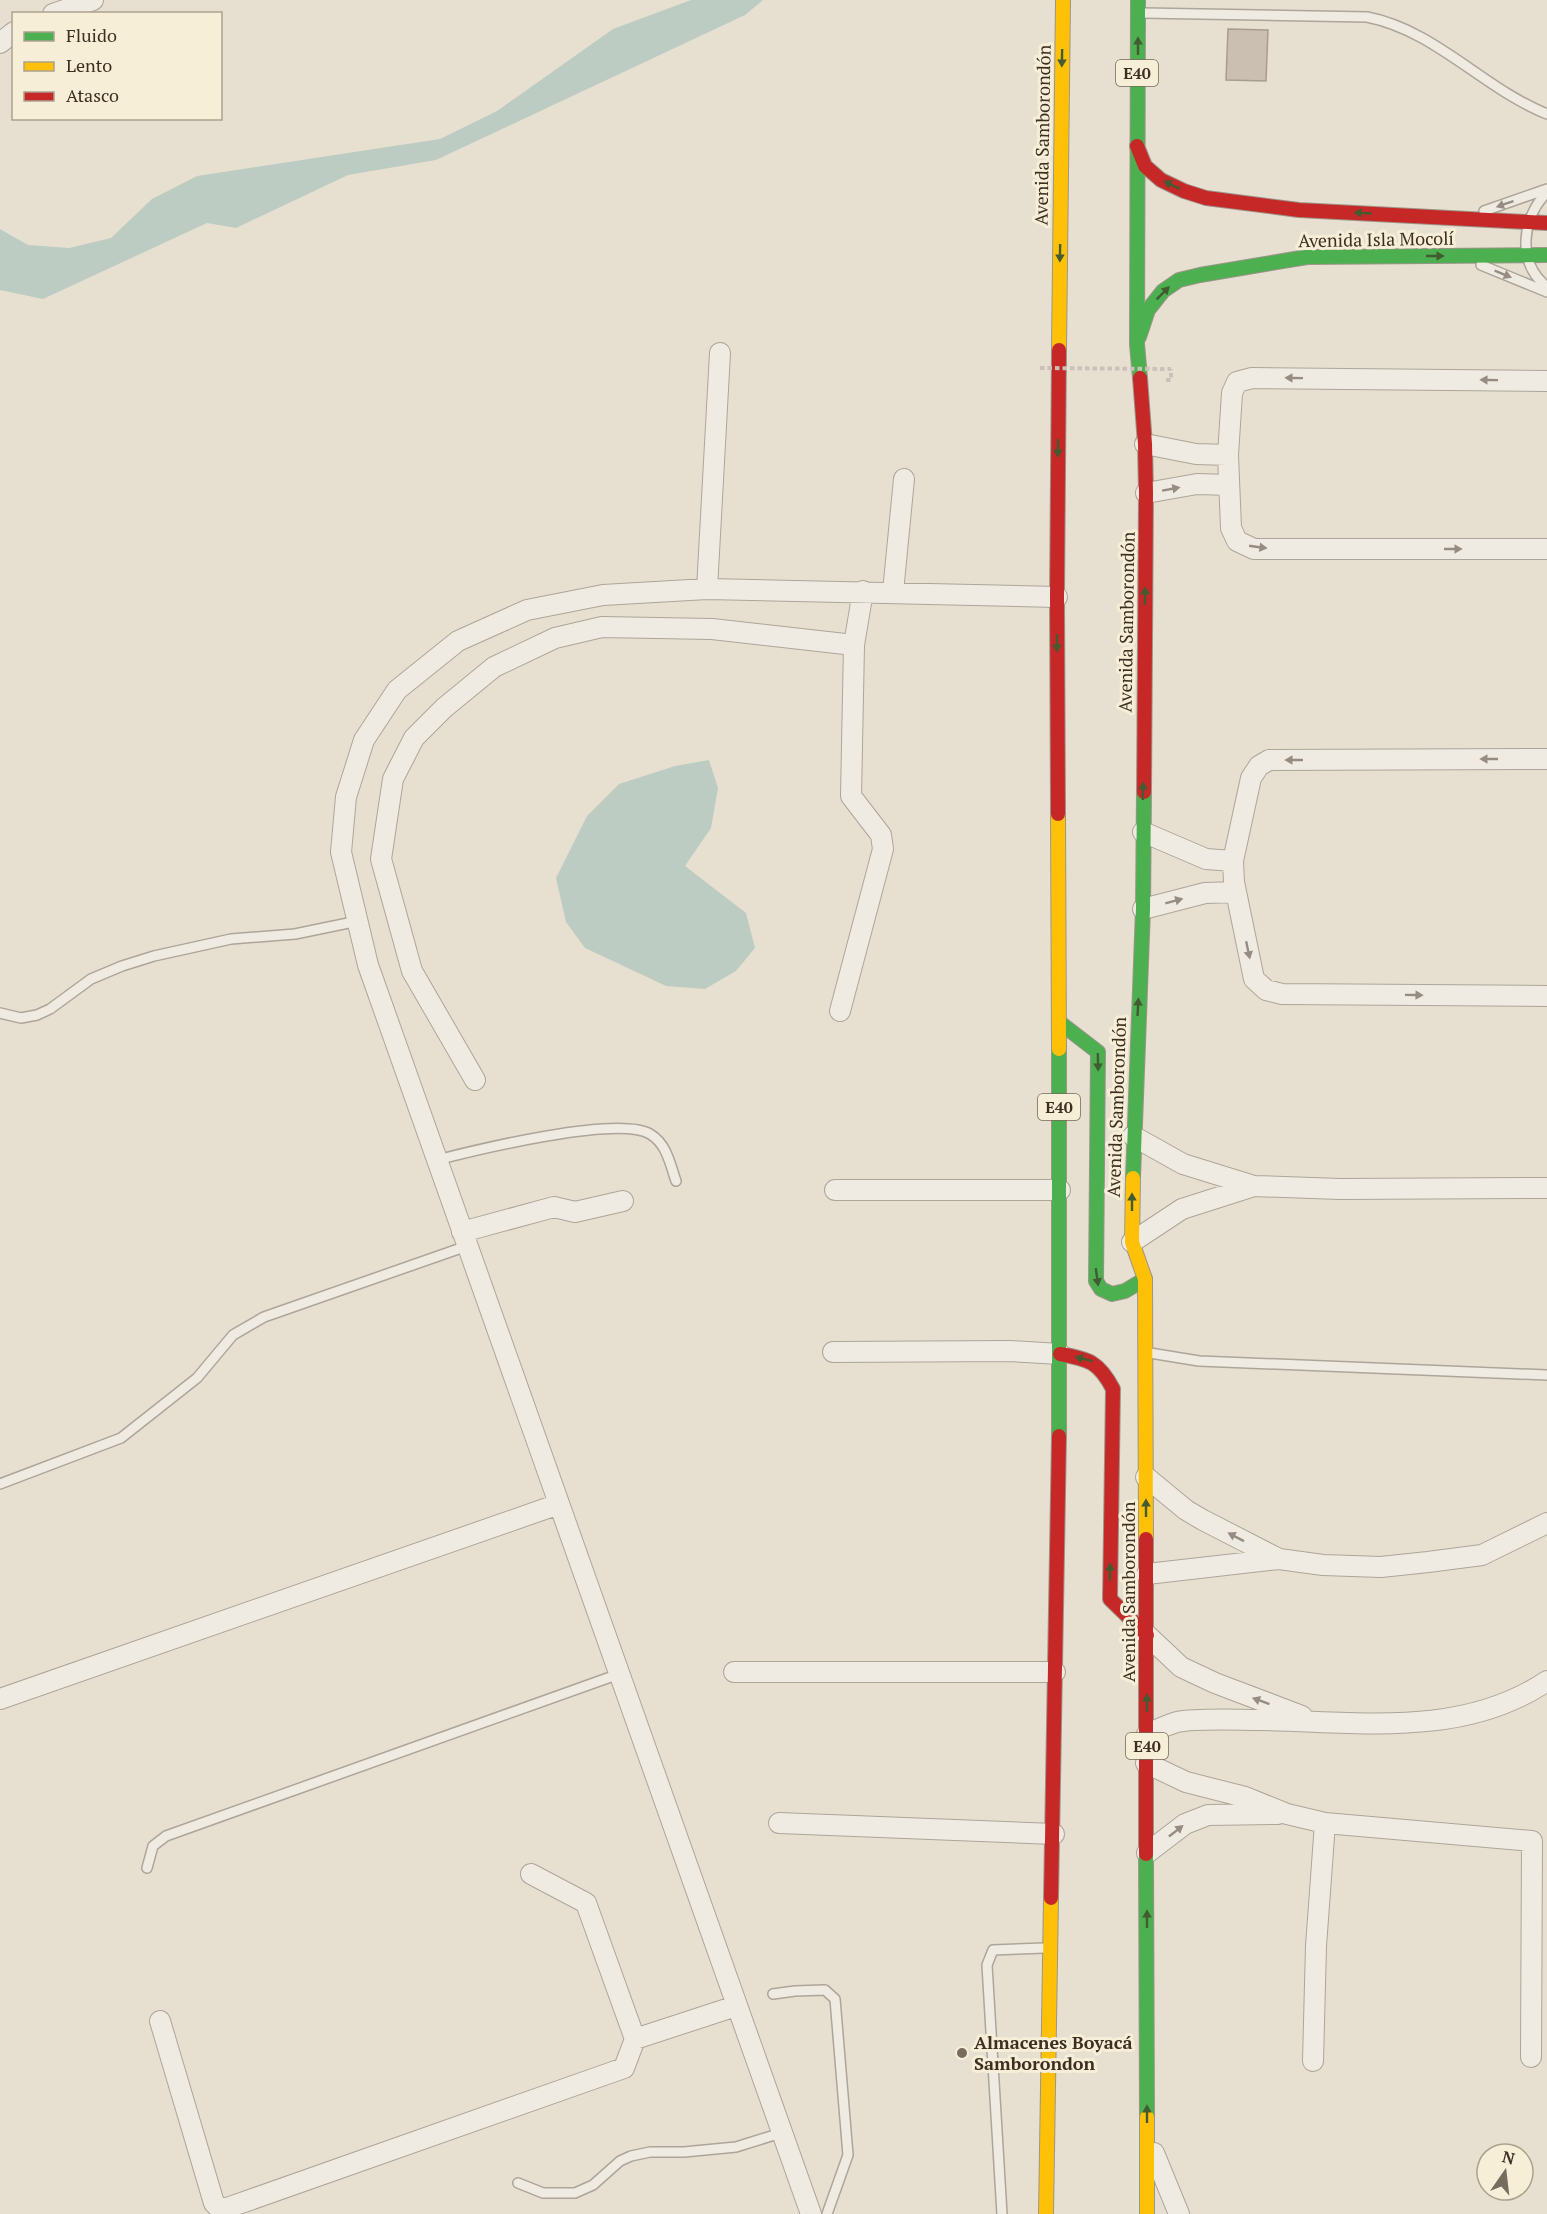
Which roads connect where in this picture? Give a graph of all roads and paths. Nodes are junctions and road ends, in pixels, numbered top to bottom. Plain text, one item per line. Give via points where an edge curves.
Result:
1 (93, 0) edge
2 (1063, 0) edge
3 (1138, 6) edge
4 (59, 12) edge
5 (12, 34) edge
6 (0, 43) edge
7 (1547, 114) edge
8 (1137, 146) junction
9 (1547, 191) edge
10 (1464, 218) junction
11 (1527, 223) junction
12 (1547, 223) edge
13 (1547, 255) edge
14 (1460, 256) junction
15 (1528, 256) junction
16 (1547, 287) edge
17 (1547, 292) edge
18 (1137, 344) junction
19 (720, 353) dead end
20 (1040, 368) dead end
21 (1171, 369) dead end
22 (1547, 381) edge
23 (1145, 444) junction
24 (1228, 455) junction
25 (904, 480) dead end
26 (1229, 485) junction
27 (1146, 494) junction
28 (1547, 549) edge
29 (707, 589) junction
30 (863, 591) junction
31 (893, 592) junction
32 (1057, 597) junction
33 (854, 645) junction
34 (1547, 759) edge
35 (1143, 831) junction
36 (1233, 861) junction
37 (1236, 892) junction
38 (1143, 909) junction
39 (358, 921) junction
40 (1547, 996) edge
41 (840, 1011) dead end
42 (0, 1013) edge
43 (1059, 1022) junction
44 (475, 1080) dead end
45 (1132, 1136) junction
46 (437, 1160) junction
47 (676, 1181) dead end
48 (1254, 1186) junction
49 (1547, 1188) edge
50 (835, 1190) dead end
51 (1060, 1190) junction
52 (623, 1201) dead end
53 (465, 1239) junction
54 (1132, 1242) junction
55 (1145, 1279) junction
56 (833, 1352) dead end
57 (1145, 1352) junction
58 (1060, 1354) junction
59 (1547, 1375) edge
60 (1146, 1477) junction
61 (0, 1484) edge
62 (559, 1504) junction
63 (1547, 1523) edge
64 (1279, 1559) junction
65 (1147, 1574) junction
66 (1147, 1635) junction
67 (734, 1672) dead end
68 (1055, 1672) junction
69 (619, 1674) junction
70 (1547, 1681) edge
71 (0, 1699) edge
72 (1316, 1721) junction
73 (1147, 1734) junction
74 (1146, 1763) junction
75 (1287, 1814) junction
76 (779, 1823) dead end
77 (1325, 1823) junction
78 (1054, 1834) junction
79 (1539, 1839) edge
80 (1147, 1853) junction
81 (147, 1868) dead end
82 (531, 1874) dead end
83 (1051, 1948) junction
84 (773, 1995) dead end
85 (736, 2006) junction
86 (160, 2021) dead end
87 (635, 2039) junction
88 (1531, 2057) dead end
89 (1313, 2061) dead end
90 (781, 2133) junction
91 (1147, 2136) junction
92 (518, 2183) dead end
93 (811, 2214) edge
94 (827, 2214) edge
95 (1002, 2214) edge
96 (1046, 2214) edge
97 (1147, 2214) edge
98 (1179, 2214) edge

1 - 4 street
2 -> 32 main road, Avenida Samborondón / E40
3 - 7 lane via 1387,21 1449,53 1530,107
8 -> 3 main road, Avenida Samborondón / E40
5 - 6 street
10 -> 8 main road, Avenida Isla Mocolí via 1299,210 1206,198 1161,180 1145,166
8 - 18 main road, Avenida Samborondón / E40
9 -> 10 lane
9 - 11 lane
10 - 11 main road, Avenida Isla Mocolí
11 - 12 main road, Avenida Isla Mocolí
11 - 15 lane
13 - 15 main road, Avenida Isla Mocolí
14 - 15 main road, Avenida Isla Mocolí
14 -> 17 lane
18 -> 14 main road, Avenida Isla Mocolí via 1148,310 1163,291 1179,280 1308,257
15 - 16 lane via 1541,283
18 - 23 main road, Avenida Samborondón / E40
19 - 29 street
20 - 21 path, bridge
22 -> 24 street via 1252,378 1237,382 1232,393
23 - 24 street via 1196,454
23 - 27 main road, Avenida Samborondón / E40
24 - 26 street
25 - 31 street
27 -> 26 street via 1198,484
26 -> 28 street via 1231,528 1237,541 1254,549
35 -> 27 main road, Avenida Samborondón / E40
29 - 30 street
29 - 39 street via 603,595 527,610 458,641 398,690 364,740 346,798 341,852
30 - 31 street
30 - 33 street
31 - 32 street
32 -> 43 main road, Avenida Samborondón / E40
33 - 41 street via 851,796 881,836 883,849
33 - 44 street via 712,629 602,627 555,638 494,667 414,738 393,779 381,859 412,971
34 -> 36 street via 1269,760 1251,778
35 - 36 street via 1206,859
35 - 38 main road, Avenida Samborondón / E40
36 - 37 street
38 -> 37 street via 1205,893
37 -> 40 street via 1254,979 1266,990 1282,994
45 -> 38 main road, Avenida Samborondón / E40
39 - 42 lane via 295,934 231,939 154,956 91,979 37,1015 21,1018
39 - 46 street via 368,965
43 - 51 main road, Avenida Samborondón / E40
43 -> 55 main road via 1098,1052 1096,1281 1101,1291 1110,1295
45 - 48 street via 1183,1164
54 -> 45 main road, Avenida Samborondón / E40
46 - 47 lane via 512,1142 621,1128 648,1133 658,1141 666,1150
46 - 53 street
48 - 49 street
48 - 54 street via 1182,1209
50 - 51 street
51 - 58 main road, Avenida Samborondón / E40
52 - 53 street via 575,1212 554,1207
53 - 61 lane via 264,1317 233,1335 197,1378 121,1438
53 - 62 street
54 - 55 main road, Avenida Samborondón / E40
55 - 57 main road, Avenida Samborondón / E40
56 - 58 street
57 - 59 lane via 1199,1361
57 - 60 main road, Avenida Samborondón / E40
66 -> 58 main road via 1110,1599 1113,1389 1104,1371 1092,1360
58 - 68 main road, Avenida Samborondón / E40
64 -> 60 street via 1186,1510
65 -> 60 main road, Avenida Samborondón / E40
62 - 69 street
62 - 71 street
63 - 64 street via 1482,1555 1381,1567
64 - 65 street
65 - 66 main road, Avenida Samborondón / E40
72 -> 66 street via 1181,1667
73 -> 66 main road, Avenida Samborondón / E40
67 - 68 street
68 - 78 main road, Avenida Samborondón / E40
69 - 81 lane via 166,1836 153,1846
69 - 85 street
70 - 72 street via 1495,1708 1442,1721 1368,1725
72 - 73 street via 1176,1722
73 - 74 main road, Avenida Samborondón / E40
74 - 75 street via 1186,1782 1245,1797
74 - 80 main road, Avenida Samborondón / E40
75 - 77 street
80 -> 75 street via 1185,1824 1208,1815
76 - 78 street
77 - 79 street
77 - 89 street
78 - 83 main road, Avenida Samborondón / E40
79 - 88 street
91 -> 80 main road, Avenida Samborondón / E40
82 - 87 street via 586,1903
83 - 95 lane via 993,1950 987,1965
83 - 96 main road, Avenida Samborondón / E40
84 - 94 lane via 825,1990 835,1999 848,2155
85 - 87 street
85 - 90 street
86 - 87 street via 214,2203 219,2208 624,2068
90 - 92 lane via 736,2147 640,2154 620,2161 593,2185 575,2193 543,2193
90 - 93 street
91 - 97 main road, Avenida Samborondón / E40
91 - 98 street

